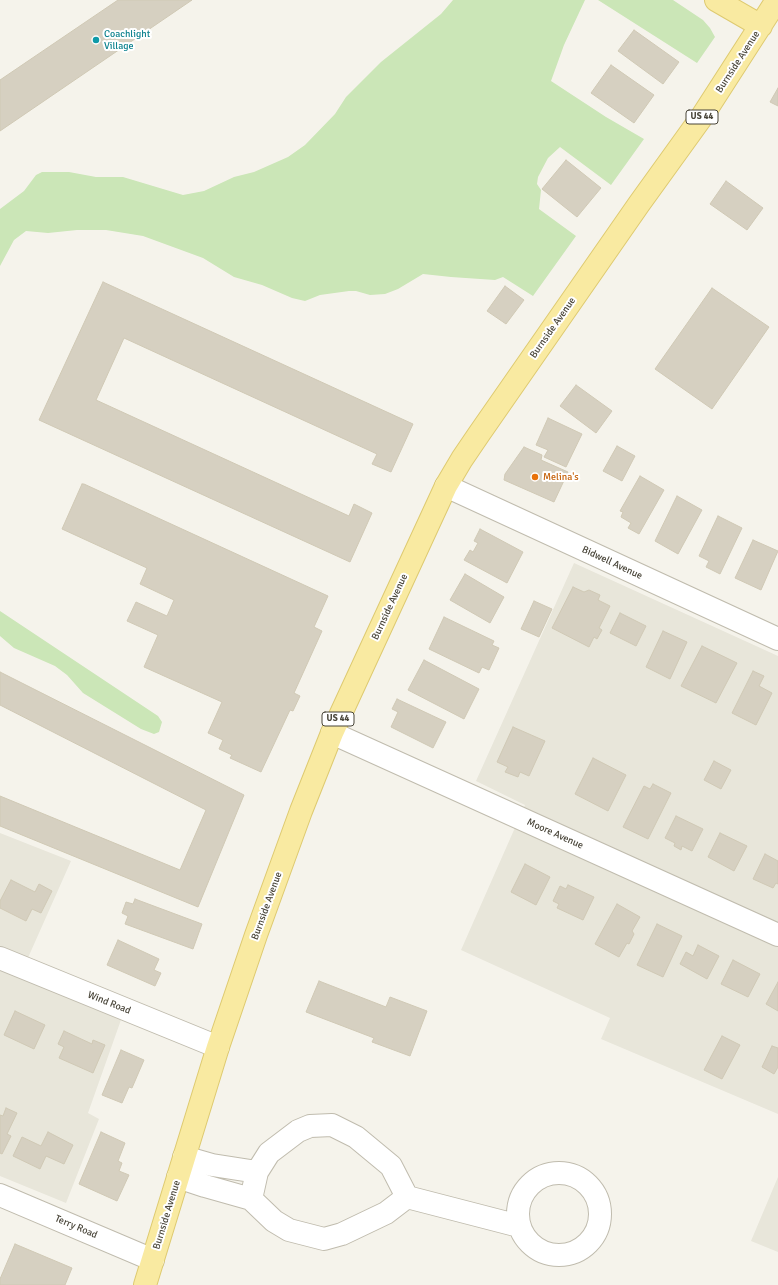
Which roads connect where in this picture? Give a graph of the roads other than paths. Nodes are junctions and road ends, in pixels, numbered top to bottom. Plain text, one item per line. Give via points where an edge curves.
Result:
1 (716, 0) edge
2 (777, 0) edge
3 (761, 26) junction
4 (446, 486) junction
5 (778, 639) edge
6 (332, 733) junction
7 (778, 935) edge
8 (0, 958) edge
9 (218, 1047) junction
10 (181, 1167) junction
11 (257, 1172) junction
12 (0, 1195) edge
13 (407, 1197) junction
14 (251, 1199) junction
15 (519, 1226) dead end
16 (153, 1260) junction
17 (145, 1285) edge

1 - 3 main road
2 - 3 main road, Burnside Avenue / US 44
3 - 4 main road, Burnside Avenue / US 44 via 701,118 479,434
4 - 5 street, Bidwell Avenue
4 - 6 main road, Burnside Avenue / US 44
6 - 7 street, Moore Avenue
6 - 9 main road, Burnside Avenue / US 44 via 256,935
8 - 9 street, Wind Road
9 - 10 main road, Burnside Avenue / US 44
10 - 11 street via 212,1164
10 - 14 street via 205,1186
10 - 16 main road, Burnside Avenue / US 44
11 - 13 street via 269,1153 298,1131 310,1126 332,1125 356,1137 391,1166
11 - 14 street
12 - 16 street, Terry Road
13 - 14 street via 386,1213 342,1234 324,1239 289,1230 274,1222
13 - 15 street
16 - 17 main road, Burnside Avenue / US 44

